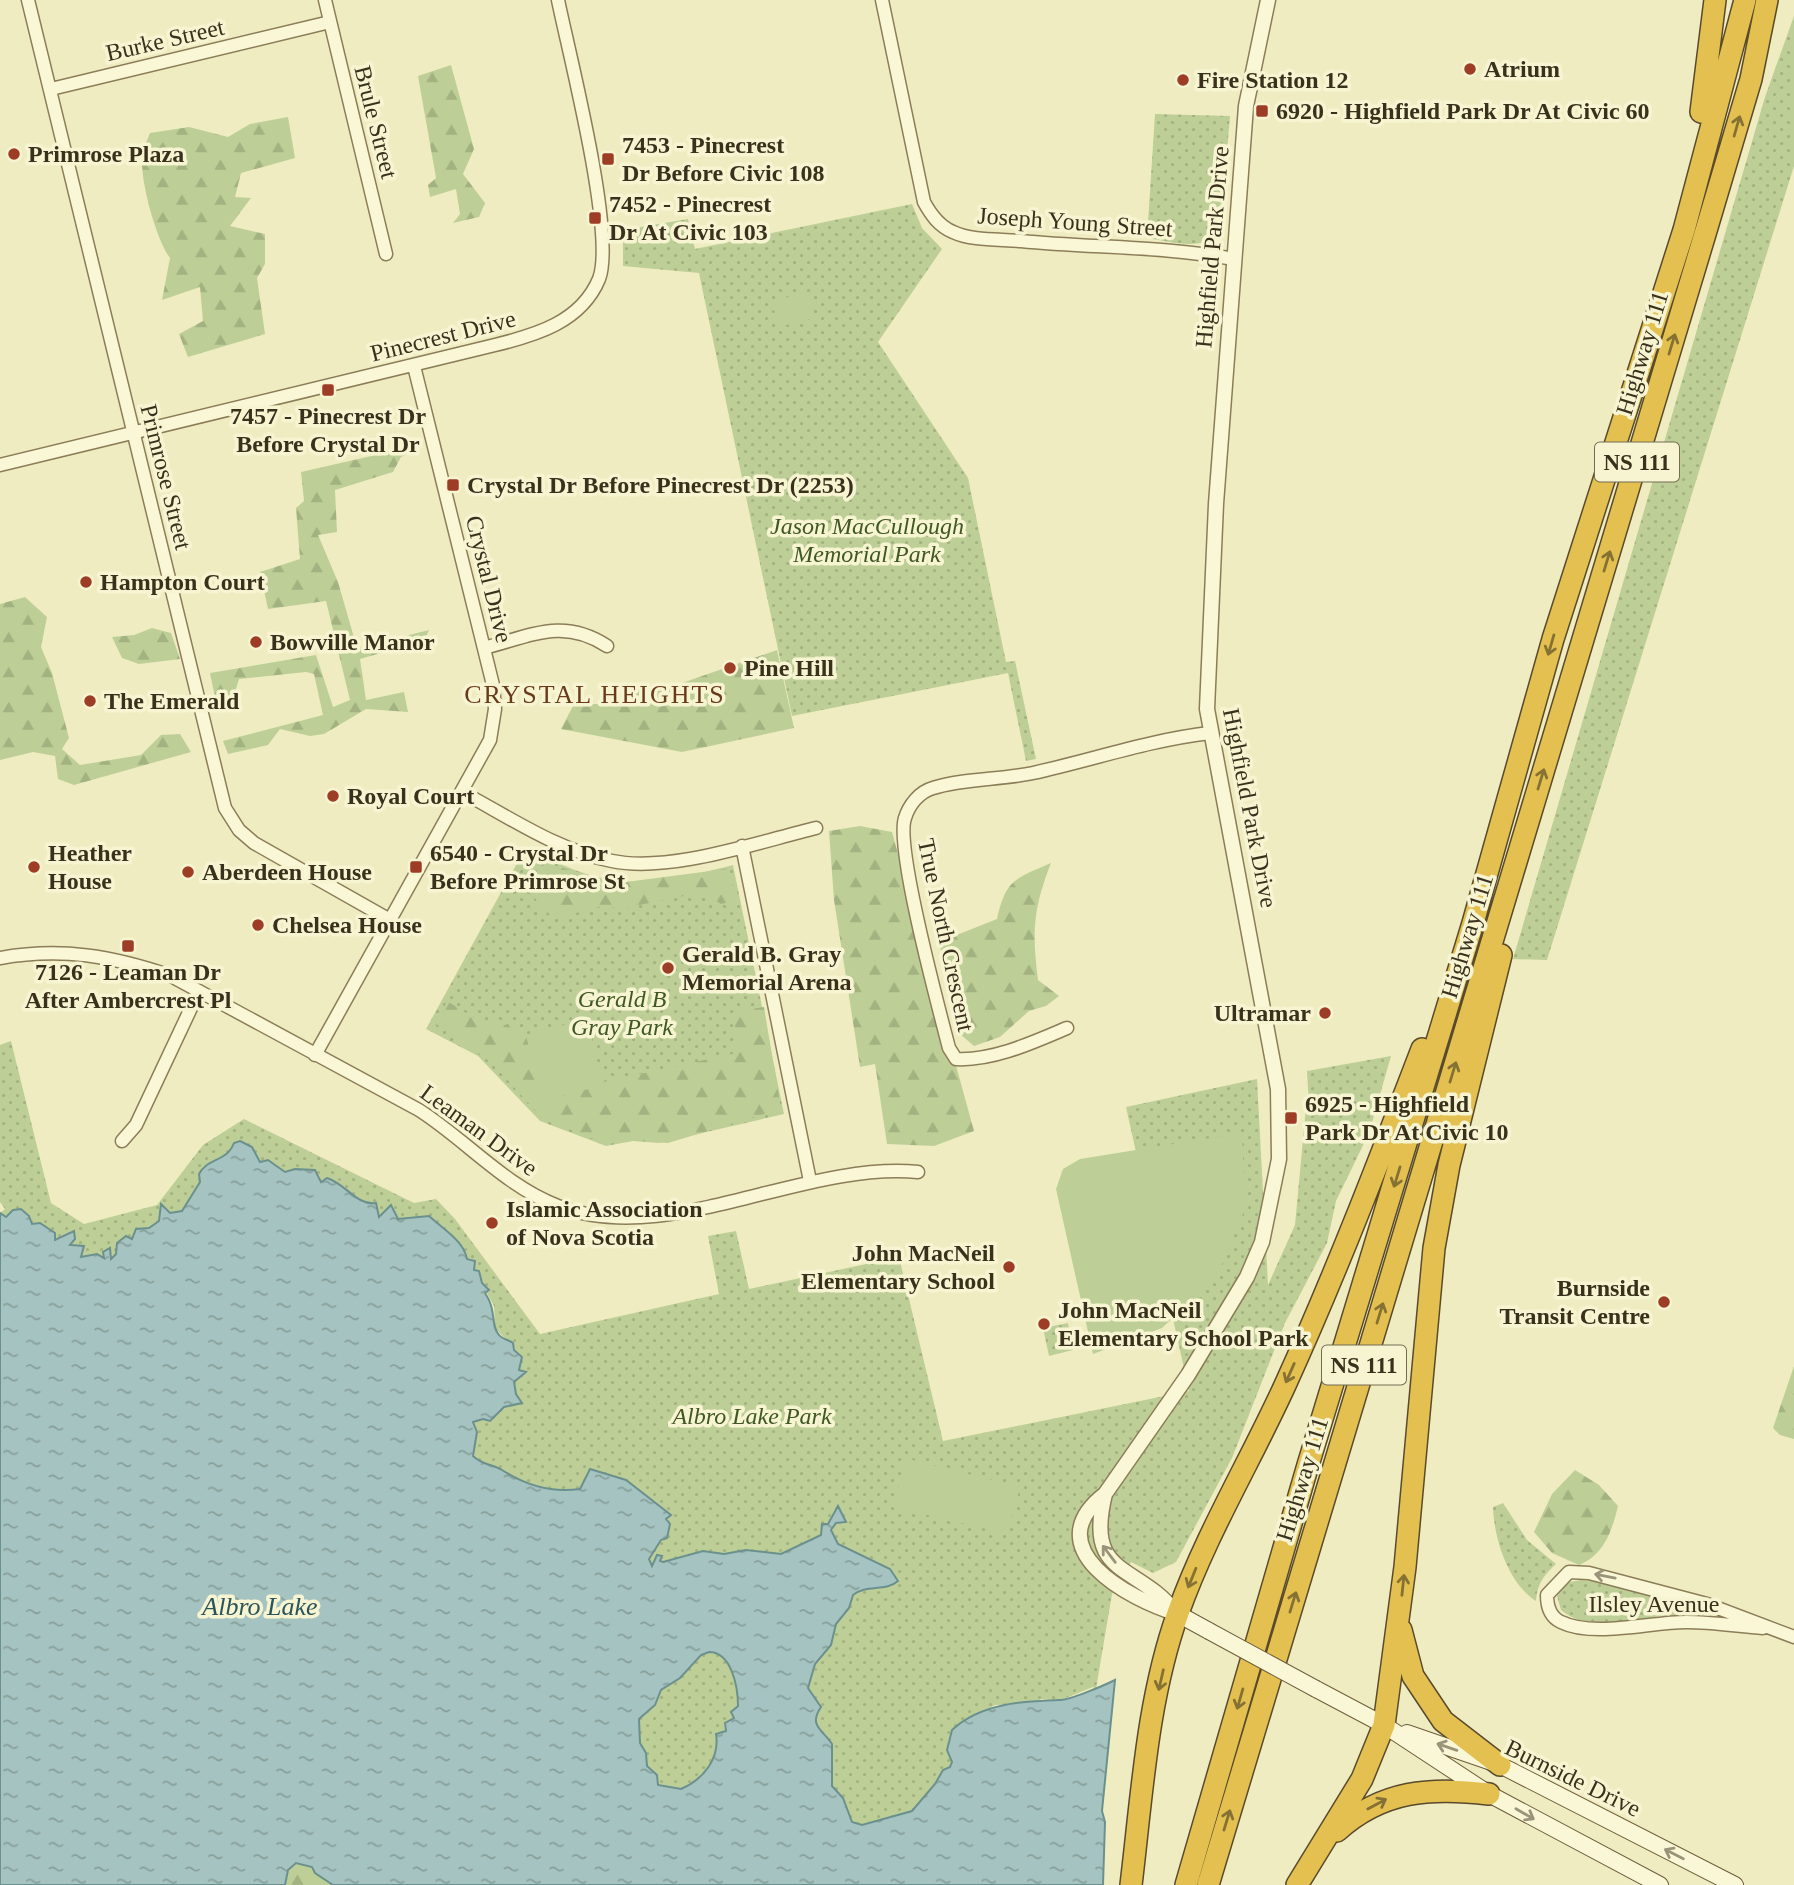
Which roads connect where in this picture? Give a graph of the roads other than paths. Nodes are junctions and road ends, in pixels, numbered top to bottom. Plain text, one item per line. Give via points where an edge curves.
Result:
1 (28, 0) edge
2 (325, 0) edge
3 (558, 0) edge
4 (883, 0) edge
5 (1268, 0) edge
6 (1715, 0) edge
7 (1745, 0) edge
8 (1767, 0) edge
9 (1778, 0) edge
10 (330, 22) junction
11 (1751, 79) junction
12 (51, 89) junction
13 (1684, 230) junction
14 (386, 254) dead end
15 (1234, 259) junction
16 (414, 366) junction
17 (133, 432) junction
18 (0, 465) edge
19 (607, 646) dead end
20 (484, 648) junction
21 (1210, 733) junction
22 (462, 792) junction
23 (816, 828) dead end
24 (1522, 845) junction
25 (742, 846) junction
26 (390, 920) junction
27 (1472, 923) junction
28 (0, 958) edge
29 (199, 991) junction
30 (1067, 1028) dead end
31 (315, 1055) junction
32 (122, 1141) dead end
33 (918, 1172) dead end
34 (810, 1181) junction
35 (1178, 1614) junction
36 (1399, 1621) junction
37 (1763, 1628) junction
38 (1794, 1637) edge
39 (1384, 1725) junction
40 (1500, 1765) junction
41 (1489, 1794) junction
42 (1323, 1844) junction
43 (1131, 1885) edge
44 (1186, 1885) edge
45 (1208, 1885) edge
46 (1297, 1885) edge
47 (1660, 1885) edge
48 (1735, 1885) edge

1 - 12 street, Primrose Street
2 - 10 street, Brule Street
3 - 16 street, Pinecrest Drive via 602,218 599,279 562,323 536,335
4 - 15 street, Joseph Young Street via 924,202 946,228 970,237 1180,249
5 - 15 street, Highfield Park Drive via 1247,106
6 - 13 highway via 1706,90 1682,196
7 - 13 highway, Highway 111 / NS 111
8 - 11 highway, Highway 111 / NS 111
9 - 11 highway
10 - 12 street, Burke Street
10 - 14 street, Brule Street
24 -> 11 highway, Highway 111 / NS 111
12 - 17 street, Primrose Street
13 -> 27 highway, Highway 111 / NS 111 via 1553,639
15 - 21 street, Highfield Park Drive via 1216,505 1207,709
16 - 17 street, Pinecrest Drive
16 - 20 street, Crystal Drive
17 - 18 street, Pinecrest Drive
17 - 26 street, Primrose Street via 228,815 254,843
19 - 20 street via 573,629
20 - 22 street, Crystal Drive via 495,709 490,740
21 - 30 street, True North Crescent via 1129,748 1032,774 933,788 907,812 903,833 916,908 948,1048 956,1059 1031,1044
21 - 35 street, Highfield Park Drive via 1278,1089 1281,1136 1262,1242 1242,1287 1188,1375 1105,1494 1098,1522 1103,1548 1130,1575 1164,1597
22 - 25 street via 552,840 612,862 671,861
22 - 26 street, Crystal Drive
23 - 25 street
36 -> 24 highway via 1434,1248 1449,1165 1497,976
45 -> 24 highway, Highway 111 / NS 111
25 - 34 street
26 - 31 street, Crystal Drive
27 -> 35 highway via 1350,1237
27 -> 44 highway, Highway 111 / NS 111
28 - 29 street, Leaman Drive via 62,952 104,956 171,976
29 - 31 street, Leaman Drive
29 - 32 street via 136,1125
31 - 34 street, Leaman Drive via 442,1125 519,1186 573,1211 616,1218 647,1217
33 - 34 street, Leaman Drive via 889,1170
35 - 39 main road, Burnside Drive, bridge
35 -> 43 highway via 1151,1721
36 - 39 highway
36 - 40 highway via 1413,1676 1443,1721
37 -> 37 street, Ilsley Avenue via 1707,1604 1589,1573 1569,1572 1547,1595 1550,1611 1559,1621 1595,1628 1686,1622
37 - 38 street, Ilsley Avenue
40 -> 39 main road, Burnside Drive
39 - 41 main road, Burnside Drive
39 - 42 highway via 1362,1779
48 -> 40 main road, Burnside Drive
42 -> 41 highway via 1353,1816 1390,1797 1446,1789
41 -> 47 main road, Burnside Drive
42 - 46 highway

